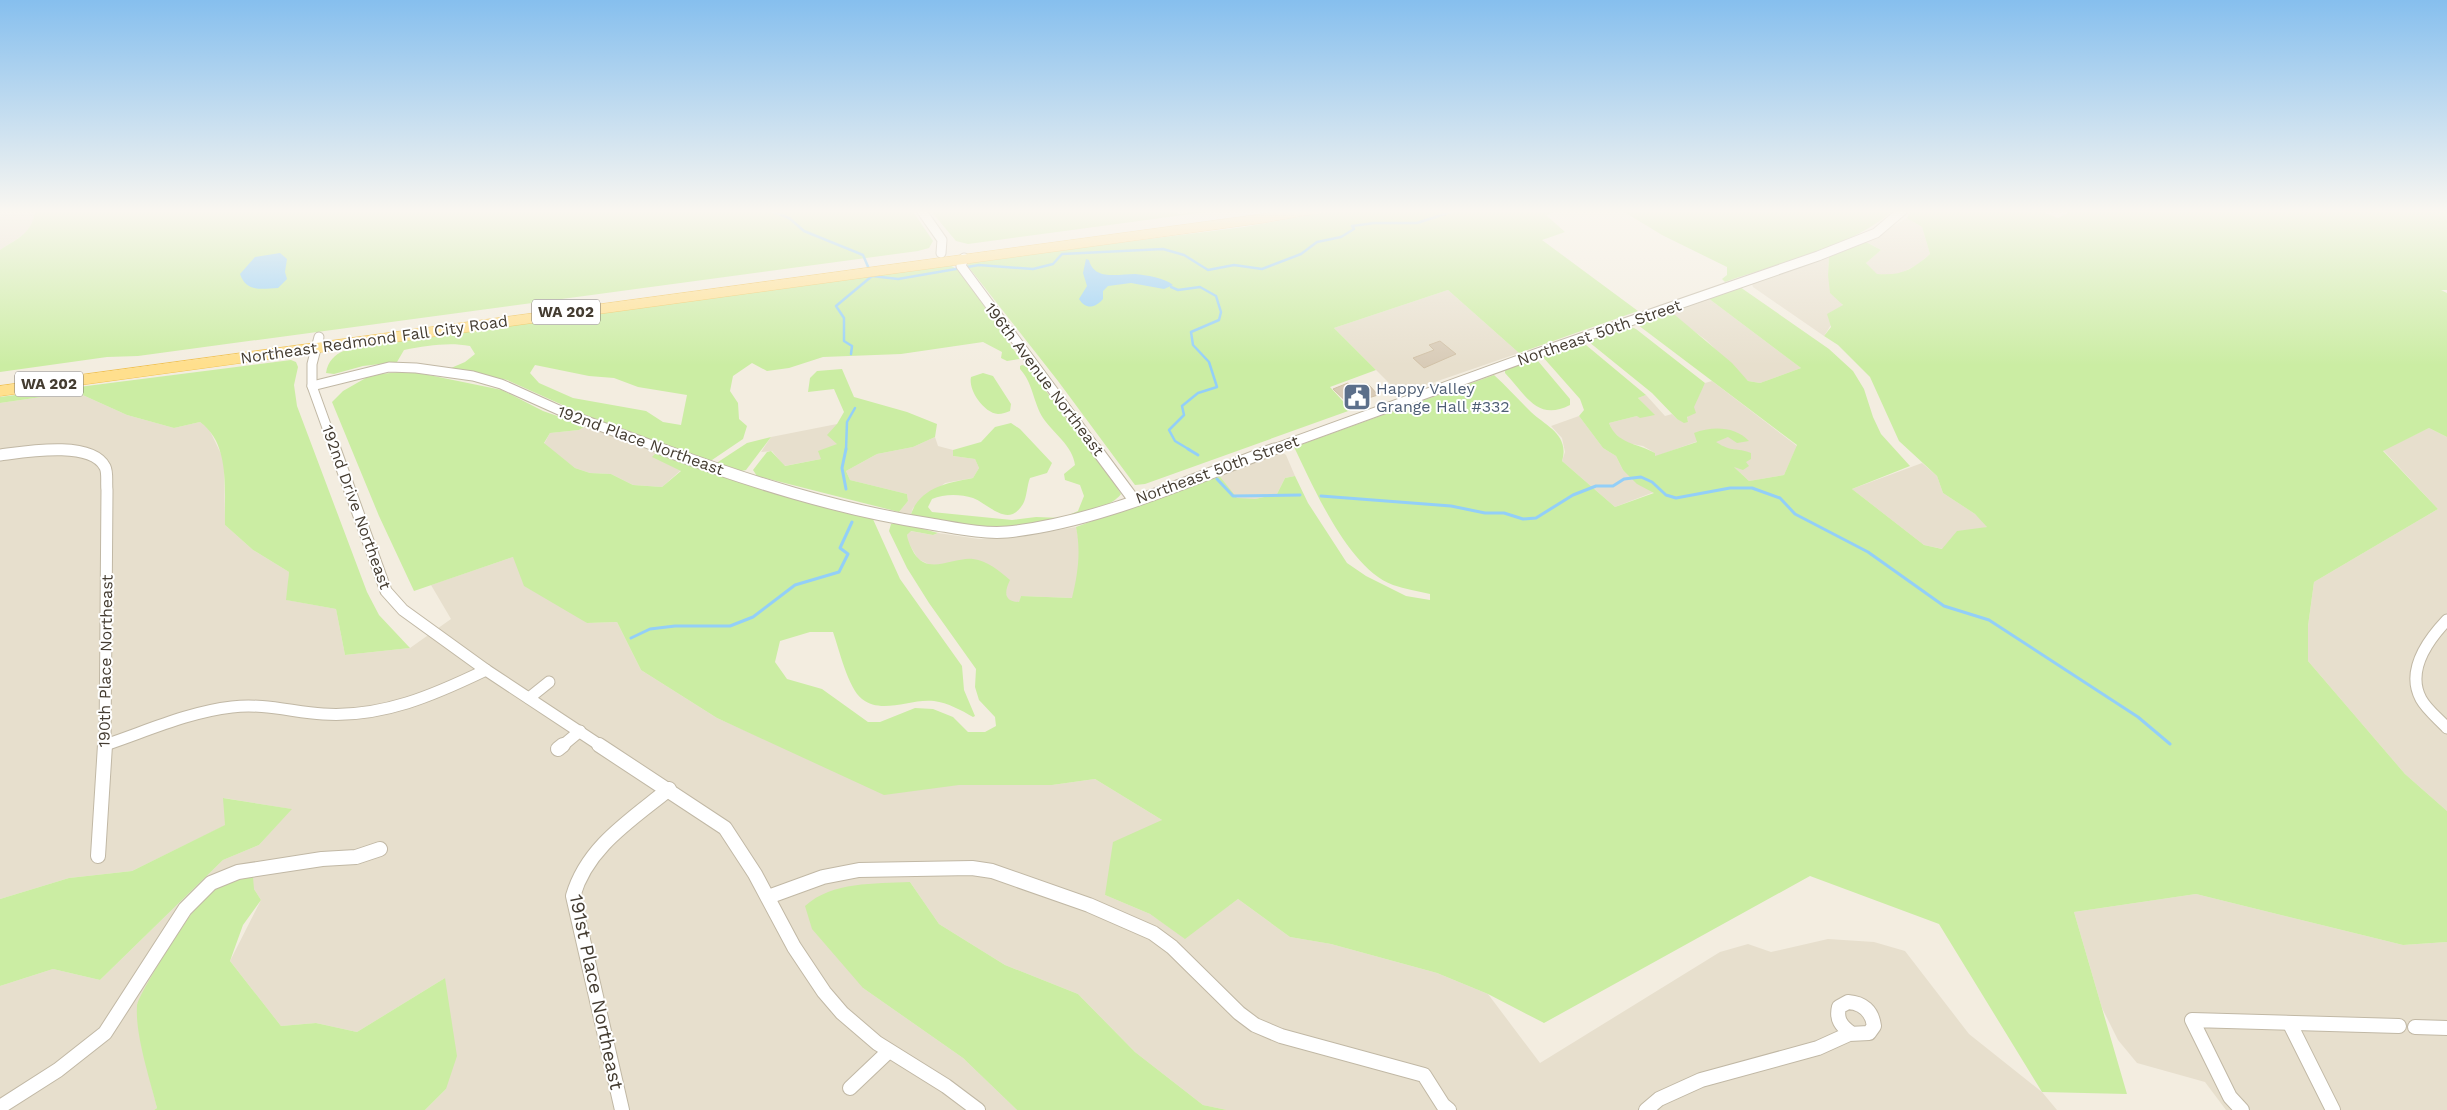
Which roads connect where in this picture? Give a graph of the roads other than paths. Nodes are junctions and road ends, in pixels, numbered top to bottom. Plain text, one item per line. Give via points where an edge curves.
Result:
1 (899, 262) edge
2 (966, 262) edge
3 (984, 262) edge
4 (1801, 262) edge
5 (924, 263) joint
6 (889, 264) junction
7 (963, 265) junction
8 (318, 342) junction
9 (0, 379) edge
10 (312, 386) junction
11 (0, 391) edge
12 (0, 455) edge
13 (1134, 500) junction
14 (972, 531) joint
15 (2447, 620) edge
16 (486, 670) junction
17 (549, 682) dead end
18 (529, 698) junction
19 (2447, 728) edge
20 (580, 731) junction
21 (105, 745) junction
22 (558, 749) dead end
23 (669, 789) junction
24 (380, 849) dead end
25 (98, 856) dead end
26 (768, 897) junction
27 (2290, 1024) junction
28 (2399, 1026) dead end
29 (2415, 1026) dead end
30 (2447, 1028) edge
31 (1851, 1033) dead end
32 (888, 1051) junction
33 (850, 1088) dead end
34 (0, 1107) edge
35 (622, 1110) edge
36 (978, 1110) edge
37 (1449, 1110) edge
38 (1646, 1110) edge
39 (2242, 1110) edge
40 (2333, 1110) edge

1 - 6 main road, Northeast Redmond Fall City Road / WA 202
2 - 7 main road
3 - 7 main road, Northeast Redmond Fall City Road / WA 202
4 - 13 street, Northeast 50th Street via 1535,354
5 - 6 main road, Northeast Redmond Fall City Road / WA 202
5 - 7 main road, Northeast Redmond Fall City Road / WA 202
6 - 8 main road, Northeast Redmond Fall City Road / WA 202
7 - 13 street, 196th Avenue Northeast
8 - 9 main road, Northeast Redmond Fall City Road / WA 202
8 - 10 street, 192nd Drive Northeast
8 - 11 main road, Northeast Redmond Fall City Road / WA 202
10 - 14 street, 192nd Place Northeast via 389,367 473,376 501,384 570,415 723,472 840,505
10 - 16 street, 192nd Drive Northeast via 386,591 403,610
12 - 21 street, 190th Place Northeast via 66,450 88,454 104,467 107,490
13 - 14 street, Northeast 50th Street via 1063,523 1005,532
15 - 19 street via 2436,631 2420,661 2416,680 2420,699
16 - 18 street, 192nd Drive Northeast
16 - 21 street via 429,697 399,707 325,714 233,706
17 - 18 street
18 - 20 street, 192nd Drive Northeast
20 - 22 street
20 - 23 street, 192nd Drive Northeast
21 - 25 street, 190th Place Northeast
23 - 26 street, 192nd Drive Northeast via 725,828
23 - 35 street, 191st Place Northeast via 594,853 580,874 573,896
24 - 34 street via 356,857 238,872 211,883 185,909 105,1033 58,1070
26 - 32 street, 192nd Drive Northeast via 796,952 820,987 842,1013
26 - 37 street via 823,877 859,870 972,868 992,871 1089,905 1153,933 1255,1025 1281,1036 1424,1075
27 - 28 street
27 - 39 street via 2192,1020 2230,1097
27 - 40 street
29 - 30 street
31 - 38 street via 1820,1048 1701,1081 1672,1092
32 - 33 street
32 - 36 street, 192nd Drive Northeast

